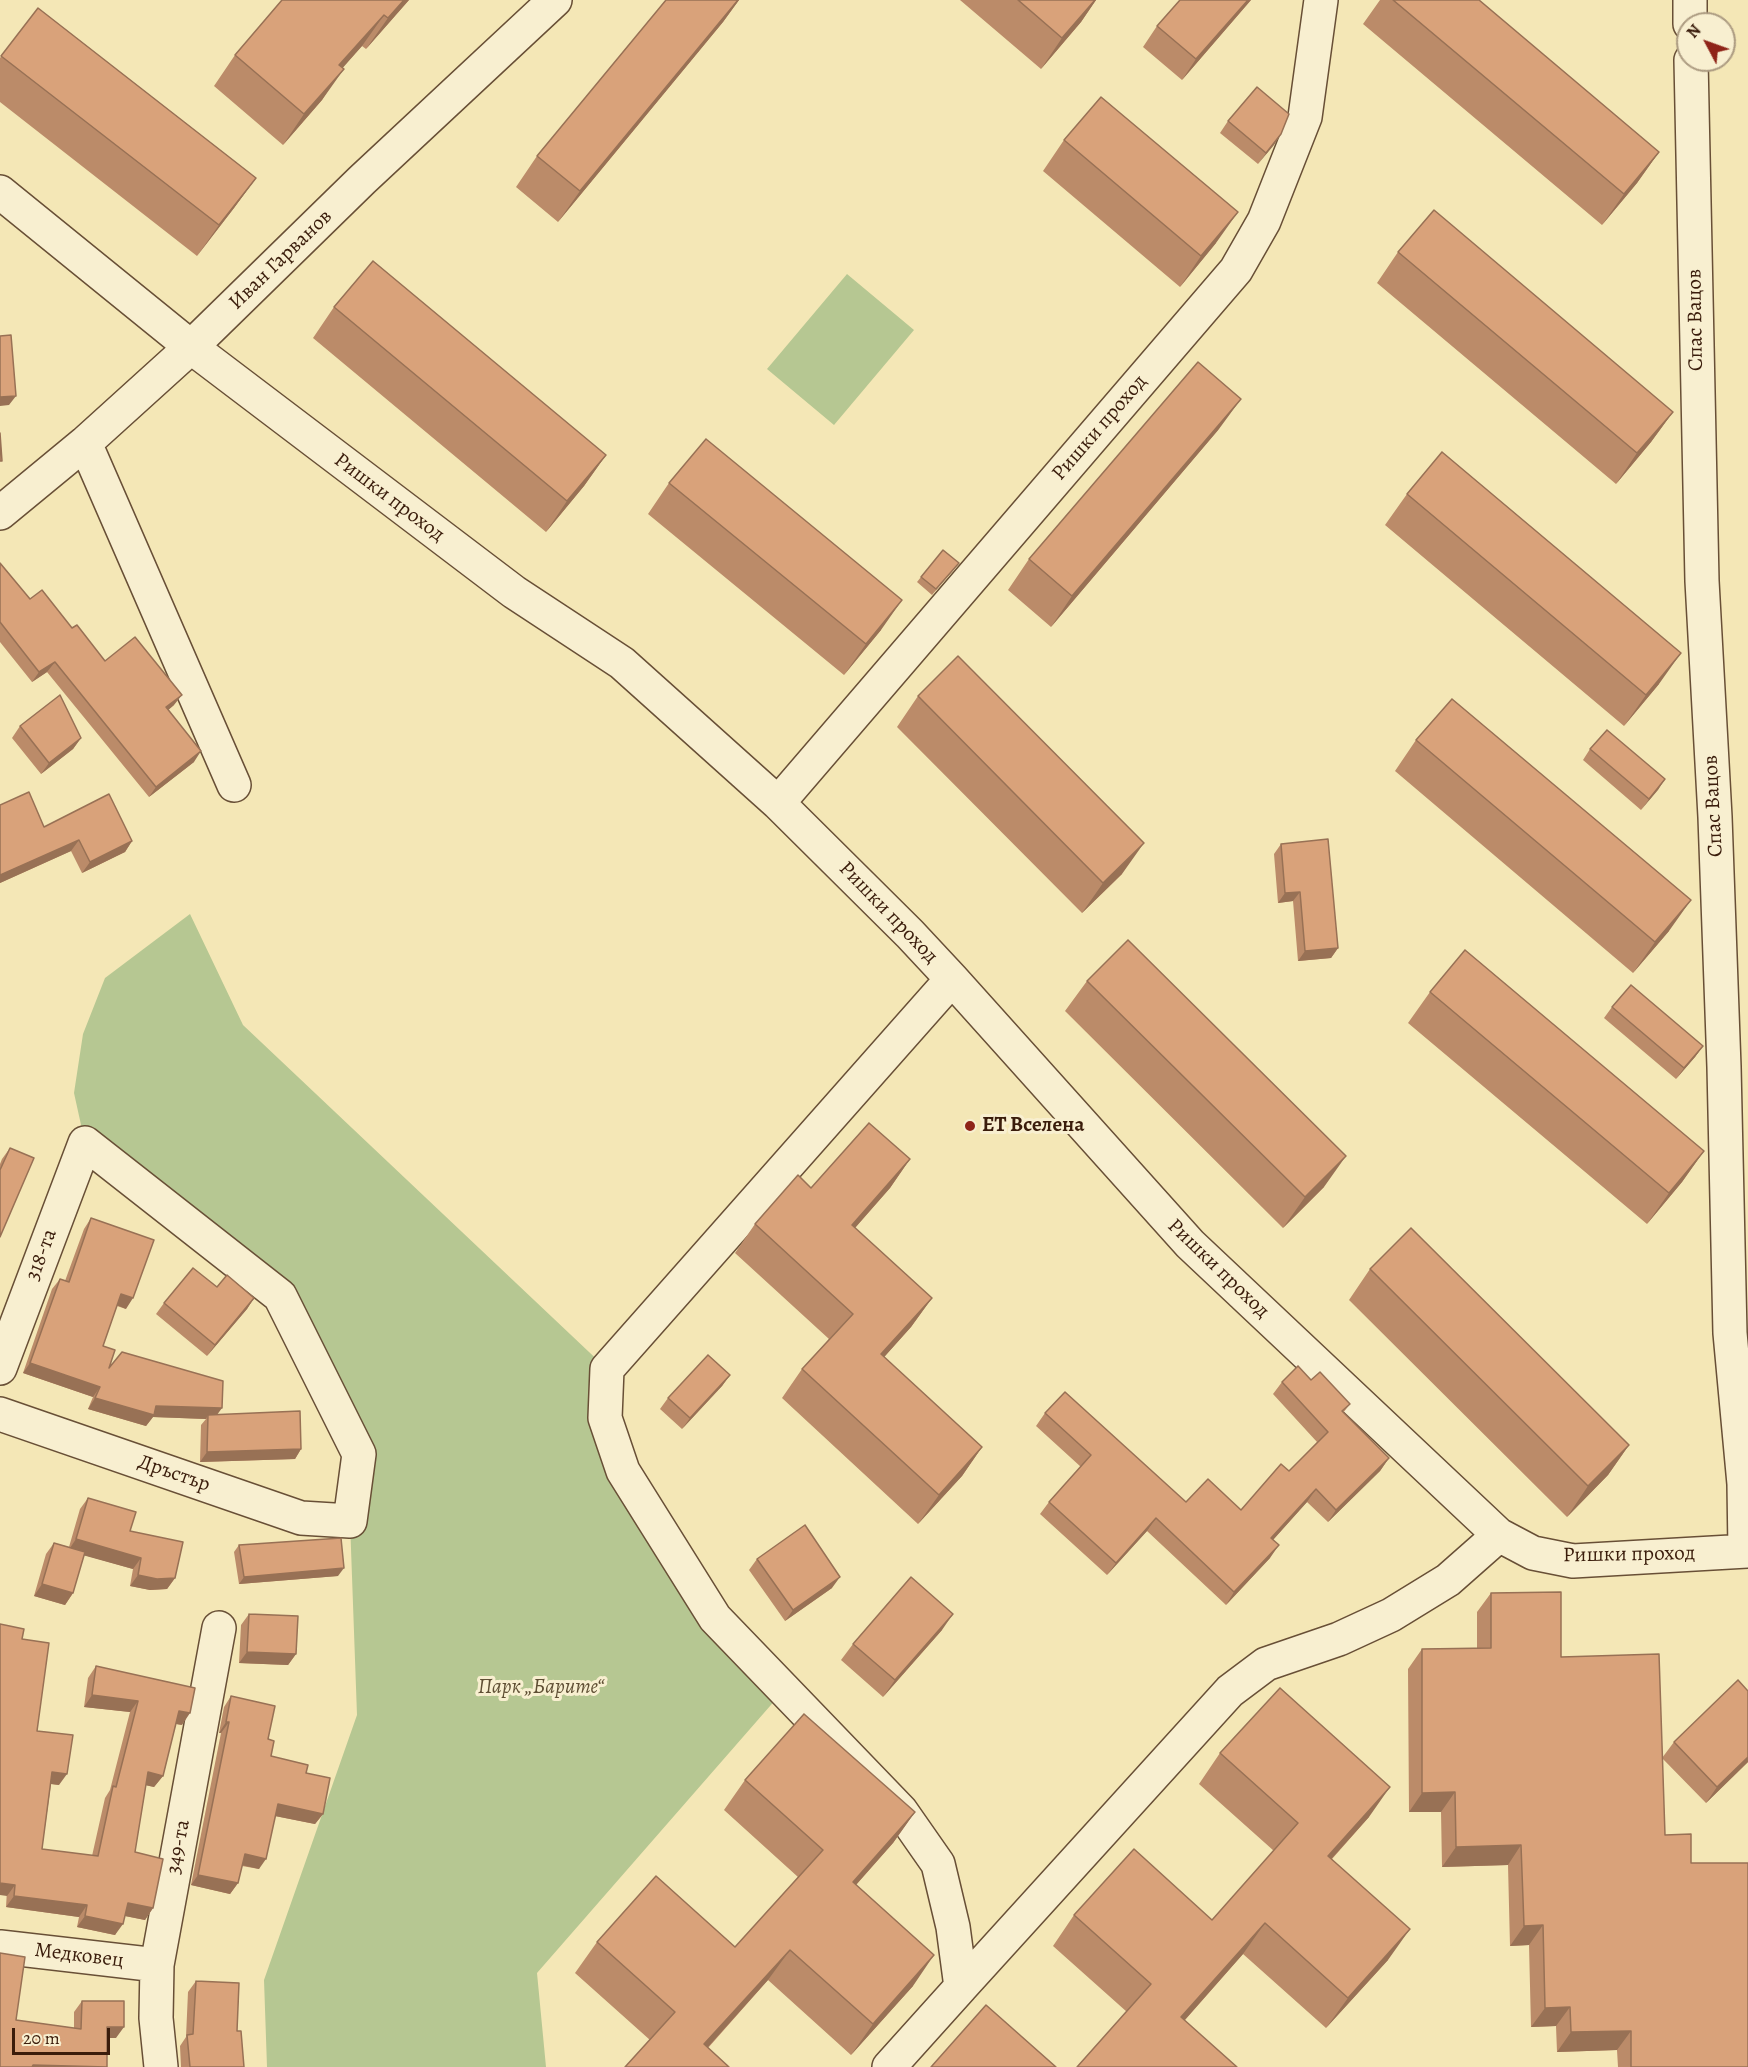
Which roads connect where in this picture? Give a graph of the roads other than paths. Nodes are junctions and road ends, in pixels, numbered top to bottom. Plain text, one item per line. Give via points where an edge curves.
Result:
1 (555, 0) edge
2 (1321, 0) edge
3 (1691, 72) edge
4 (0, 192) edge
5 (191, 347) junction
6 (85, 443) junction
7 (0, 513) edge
8 (234, 784) dead end
9 (778, 802) junction
10 (952, 979) junction
11 (0, 1368) edge
12 (0, 1414) edge
13 (350, 1521) joint
14 (1499, 1535) junction
15 (1746, 1551) edge
16 (219, 1628) dead end
17 (0, 1947) edge
18 (157, 1965) junction
19 (961, 1987) junction
20 (161, 2067) edge
21 (889, 2067) edge

1 - 5 street, Иван Гарванов
2 - 9 street, Ришки проход via 1305,117 1264,221 1236,270
3 - 15 street, Спас Вацов via 1702,581 1716,829 1730,1332
4 - 5 street, Ришки проход
5 - 6 street, Иван Гарванов
5 - 9 street, Ришки проход via 514,592 622,663
6 - 7 street, Иван Гарванов
6 - 8 street
9 - 10 street, Ришки проход
10 - 14 street, Ришки проход via 1190,1244
10 - 19 street via 607,1369 605,1418 623,1471 716,1618 901,1811 938,1864 953,1927
11 - 13 street, 318-та via 85,1143 280,1296 359,1454
12 - 13 street, Дръстър via 301,1518
14 - 15 street, Ришки проход via 1533,1553 1573,1561
14 - 19 street via 1448,1580 1391,1615 1339,1639 1266,1664 1230,1691
16 - 18 street, 349-та
17 - 18 street, Медковец
18 - 20 street, 349-та via 156,2018
19 - 21 street

